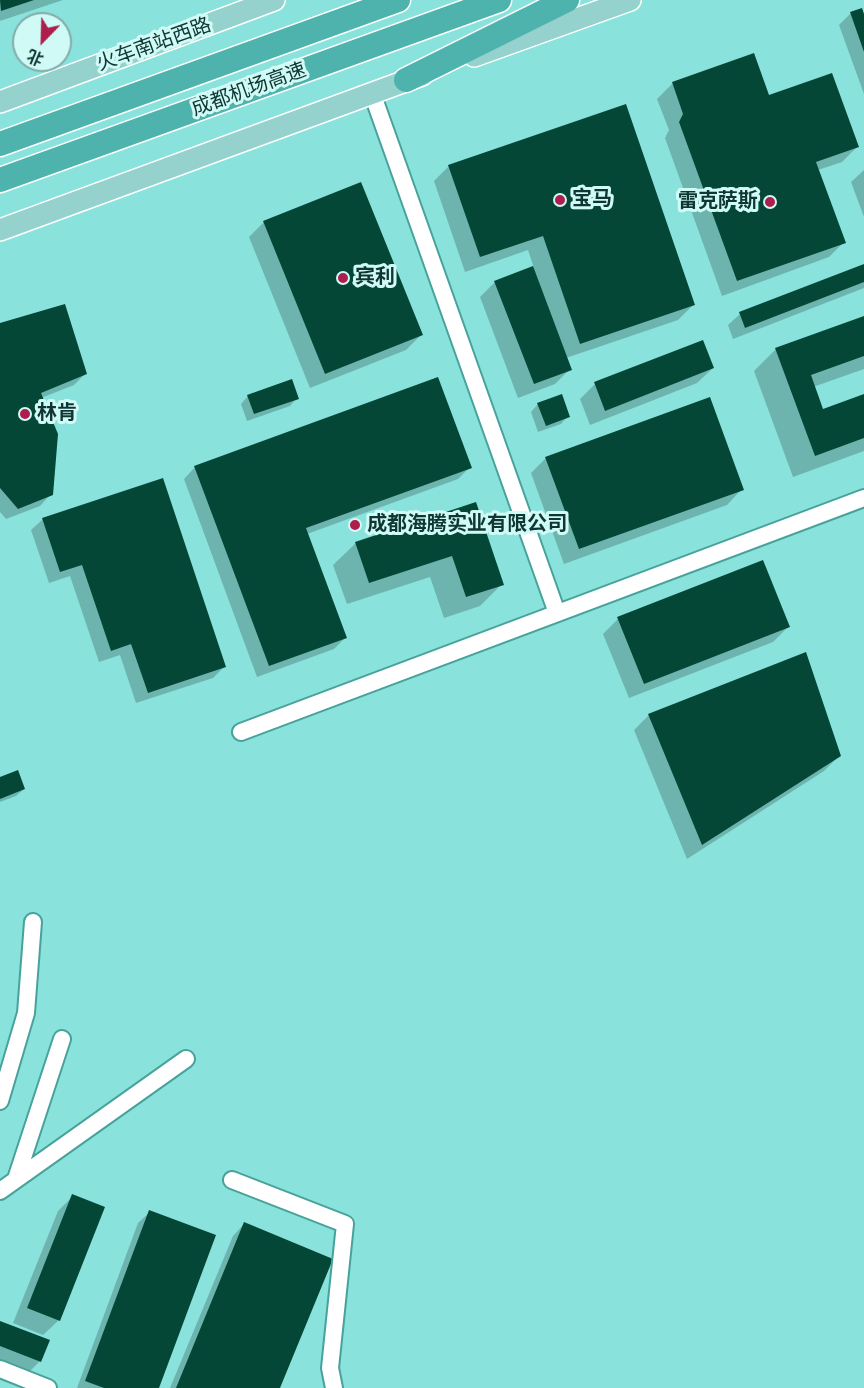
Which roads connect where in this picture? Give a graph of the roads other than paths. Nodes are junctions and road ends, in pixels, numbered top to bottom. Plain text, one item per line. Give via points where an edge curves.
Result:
1 (274, 0) edge
2 (398, 0) edge
3 (499, 0) edge
4 (567, 0) edge
5 (630, 0) edge
6 (246, 7) edge
7 (406, 80) junction
8 (372, 93) junction
9 (0, 102) edge
10 (0, 144) edge
11 (0, 180) edge
12 (0, 230) edge
13 (864, 498) edge
14 (557, 613) junction
15 (241, 732) dead end
16 (33, 922) dead end
17 (62, 1039) dead end
18 (186, 1059) dead end
19 (0, 1101) edge
20 (16, 1179) junction
21 (232, 1180) dead end
22 (0, 1191) edge
23 (0, 1369) edge
24 (48, 1388) edge
25 (334, 1388) edge

1 - 6 main road, 火车南站西路
2 - 10 highway, 成都机场高速
3 - 11 highway, 成都机场高速
4 - 7 highway
5 - 7 main road
6 - 9 main road, 火车南站西路
7 - 8 main road
8 - 12 main road
8 - 14 street
13 - 14 street
14 - 15 street
16 - 19 street via 26,1013
17 - 20 street
18 - 20 street
20 - 22 street
21 - 25 street via 345,1224 330,1368
23 - 24 street

